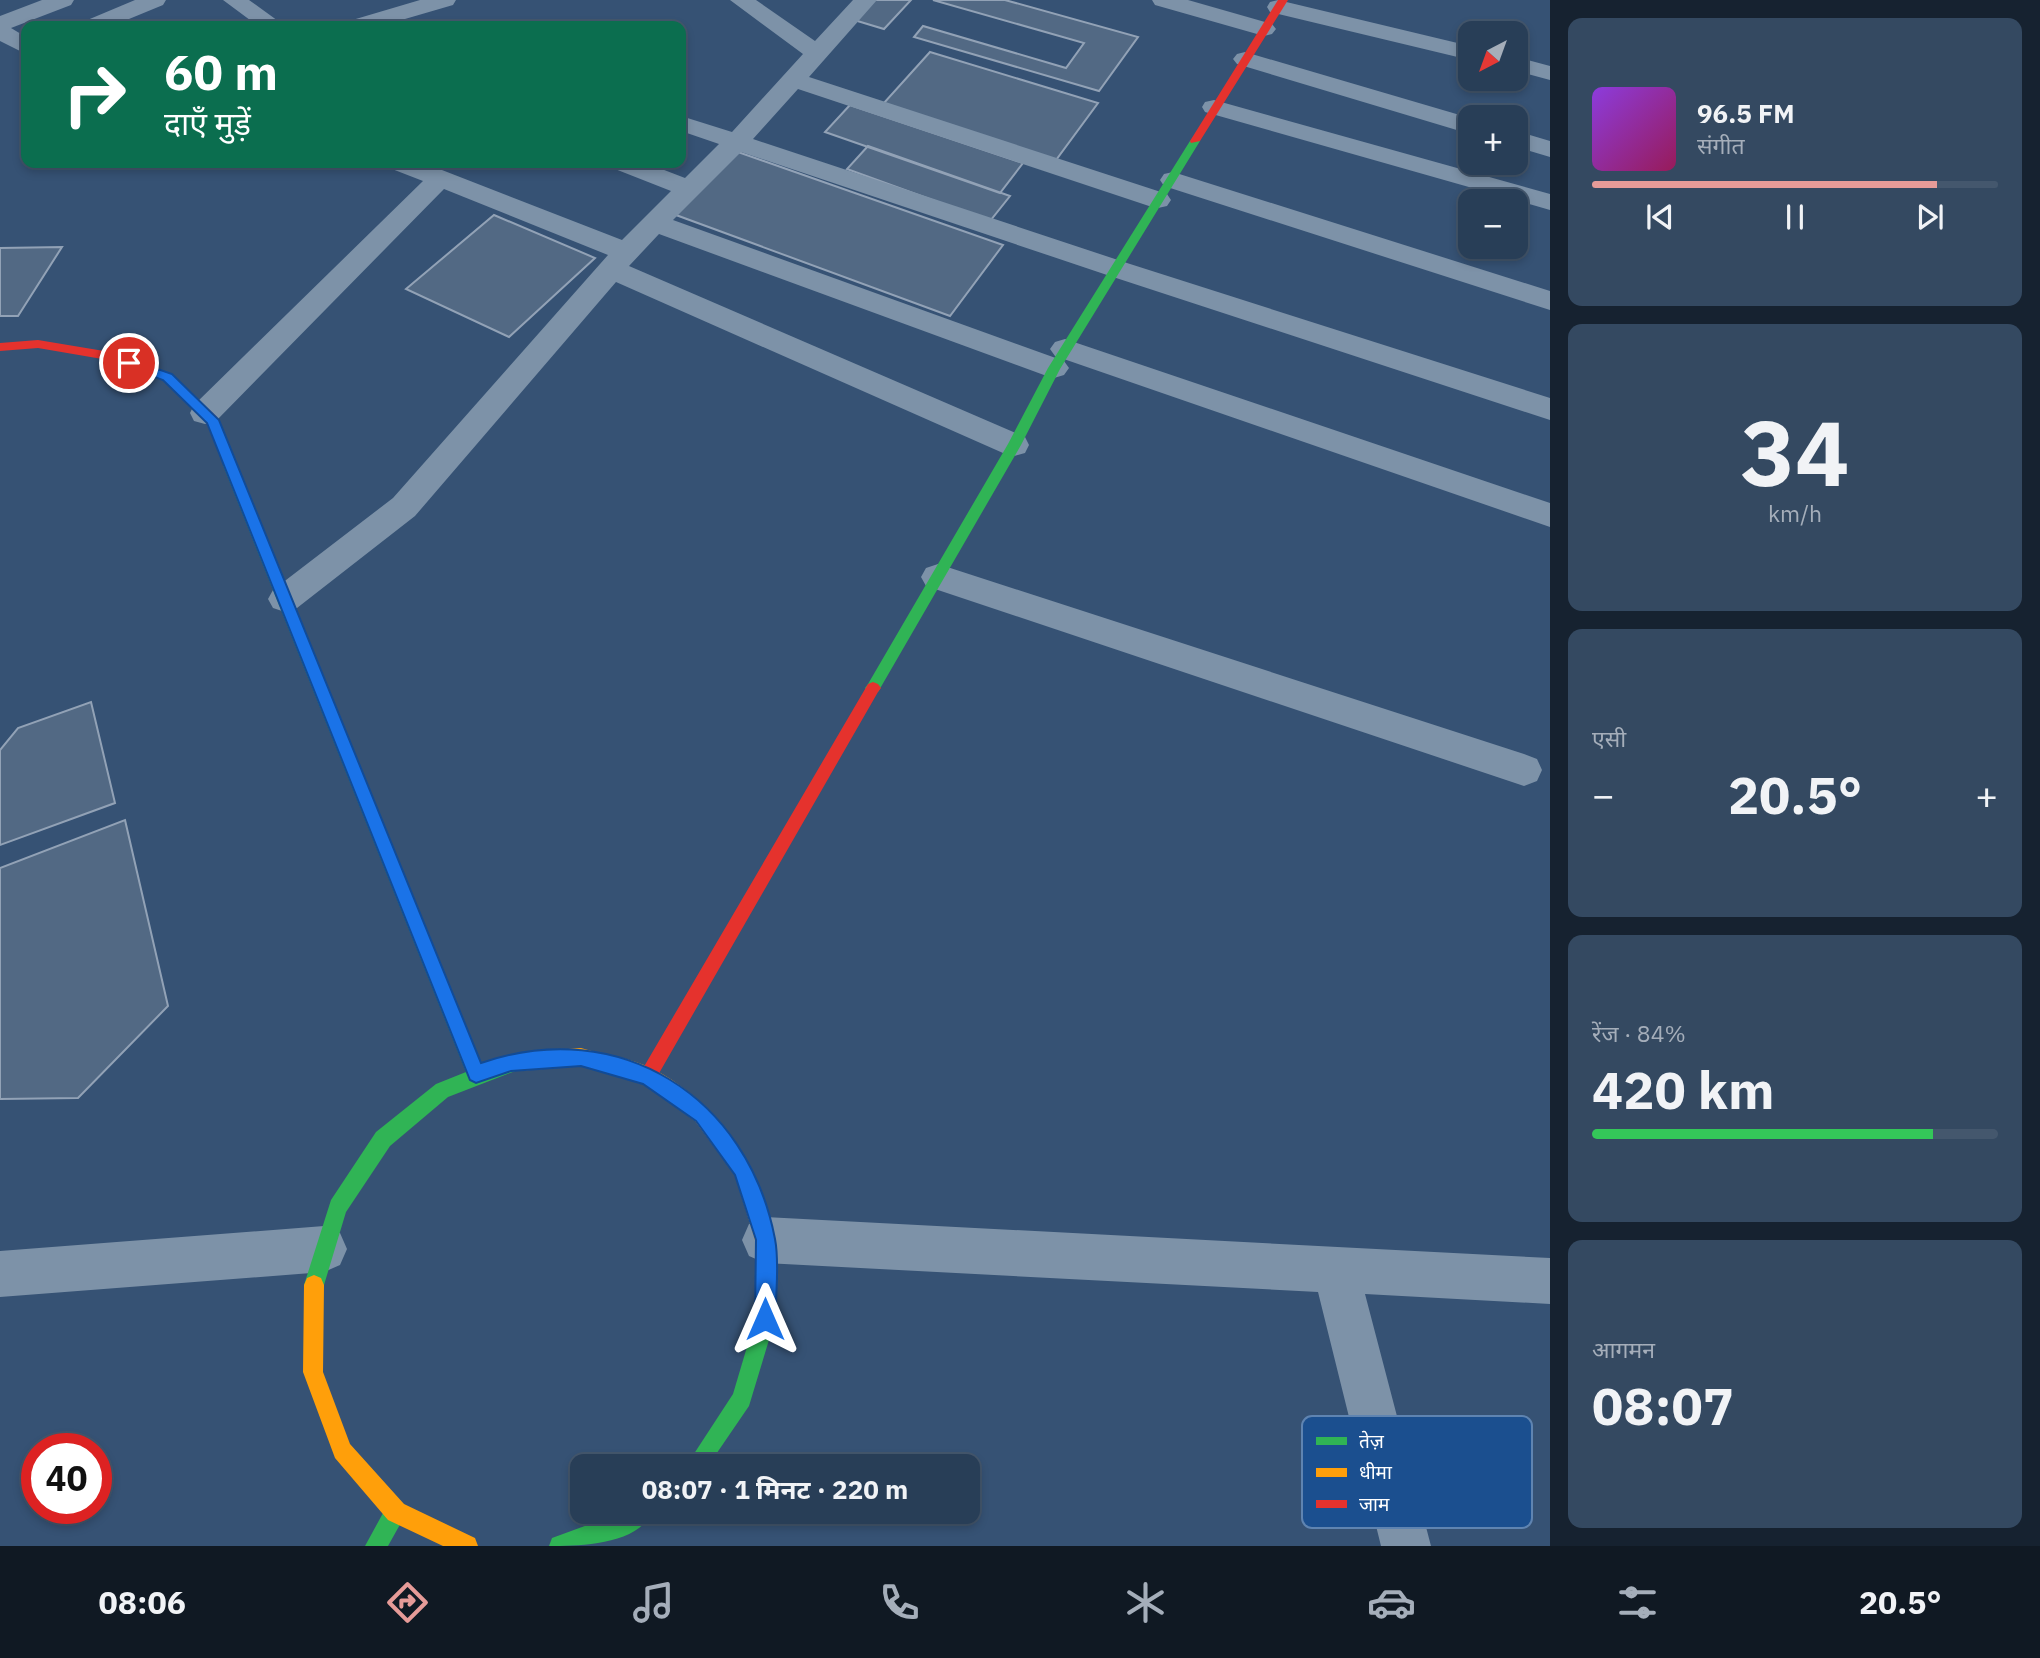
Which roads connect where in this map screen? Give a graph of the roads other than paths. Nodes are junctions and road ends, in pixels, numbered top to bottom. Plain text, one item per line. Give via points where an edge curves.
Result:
1 (63, 0) edge
2 (155, 0) edge
3 (272, 0) edge
4 (445, 0) edge
5 (741, 0) edge
6 (866, 0) edge
7 (1163, 0) edge
8 (1281, 4) edge
9 (242, 5) edge
10 (387, 17) junction
11 (105, 21) edge
12 (266, 21) edge
13 (374, 21) edge
14 (398, 21) edge
15 (0, 24) edge
16 (1264, 29) junction
17 (0, 31) edge
18 (21, 44) edge
19 (1458, 50) edge
20 (815, 52) junction
21 (1245, 59) junction
22 (1528, 67) edge
23 (1550, 73) edge
24 (792, 79) junction
25 (1214, 107) junction
26 (1458, 122) edge
27 (686, 125) edge
28 (735, 143) junction
29 (1528, 143) edge
30 (1550, 149) edge
31 (413, 168) edge
32 (636, 168) edge
33 (440, 179) junction
34 (689, 189) junction
35 (1166, 190) junction
36 (1550, 202) edge
37 (655, 222) junction
38 (618, 261) junction
39 (1117, 270) junction
40 (1550, 301) edge
41 (0, 347) edge
42 (1059, 358) junction
43 (1550, 409) edge
44 (205, 413) junction
45 (1014, 445) junction
46 (1550, 515) edge
47 (939, 577) junction
48 (285, 599) junction
49 (1524, 770) dead end
50 (476, 1074) junction
51 (648, 1076) junction
52 (765, 1240) junction
53 (324, 1249) junction
54 (1336, 1270) junction
55 (0, 1273) edge
56 (1550, 1282) edge
57 (1373, 1416) edge
58 (704, 1454) edge
59 (396, 1512) junction
60 (632, 1524) edge
61 (1401, 1528) edge
62 (376, 1546) edge
63 (467, 1546) edge
64 (560, 1546) edge
65 (1406, 1546) edge

1 - 15 street
2 - 11 street
3 - 9 street
4 - 10 street
5 - 20 street
6 - 20 street
7 - 16 street
8 - 16 street
8 - 19 street
9 - 12 street
10 - 13 street
10 - 14 street
16 - 21 street
17 - 18 street
20 - 24 street
21 - 25 street
21 - 26 street
22 - 23 street
24 - 28 street
24 - 35 street
25 - 35 street
25 - 36 street
27 - 28 street
28 - 34 street
28 - 39 street
29 - 30 street
31 - 33 street
32 - 34 street
33 - 38 street
33 - 44 street
34 - 37 street
35 - 39 street
35 - 40 street
37 - 38 street
37 - 42 street
38 - 45 street
38 - 48 street via 404,508
39 - 42 street
39 - 43 street
41 - 44 street via 38,344 110,356 167,377
42 - 45 street
42 - 46 street
44 - 48 street via 212,420
45 - 47 street
47 - 49 street
47 - 51 street
48 - 50 street
50 - 51 street via 511,1062 581,1057
50 - 53 street via 442,1090 383,1139 338,1207
51 - 52 street via 702,1114 743,1170
52 - 54 street
52 - 58 street via 765,1319 742,1399
53 - 55 street
53 - 59 street via 313,1287 313,1372 342,1451
54 - 56 street
54 - 57 street
59 - 62 street
59 - 63 street
60 - 64 street via 628,1529
61 - 65 street

